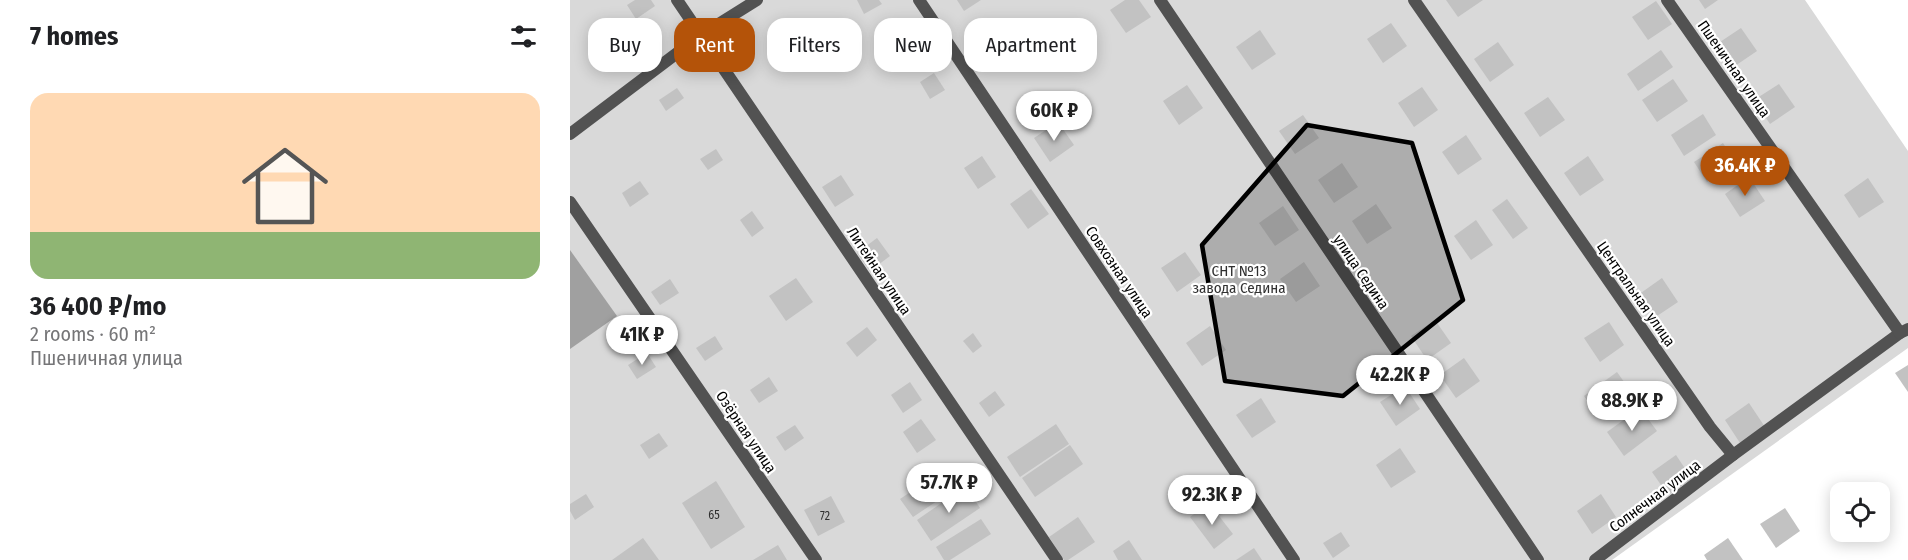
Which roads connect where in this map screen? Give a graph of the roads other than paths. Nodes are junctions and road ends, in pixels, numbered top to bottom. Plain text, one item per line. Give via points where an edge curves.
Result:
1 (677, 0) edge
2 (757, 0) edge
3 (919, 0) edge
4 (1160, 0) edge
5 (1414, 0) edge
6 (1666, 0) edge
7 (689, 18) edge
8 (728, 18) edge
9 (674, 55) edge
10 (726, 72) edge
11 (570, 134) edge
12 (570, 202) edge
13 (1904, 331) edge
14 (1733, 455) junction
15 (816, 560) edge
16 (1057, 560) edge
17 (1294, 560) edge
18 (1538, 560) edge
19 (1595, 560) edge

1 - 7 street, Литейная улица
2 - 8 street
3 - 17 street, Совхозная улица
4 - 18 street, улица Седина
5 - 14 street, Центральная улица
6 - 13 street, Пшеничная улица
9 - 11 street
10 - 16 street, Литейная улица
12 - 15 street, Озёрная улица
13 - 14 street
14 - 19 street, Солнечная улица

